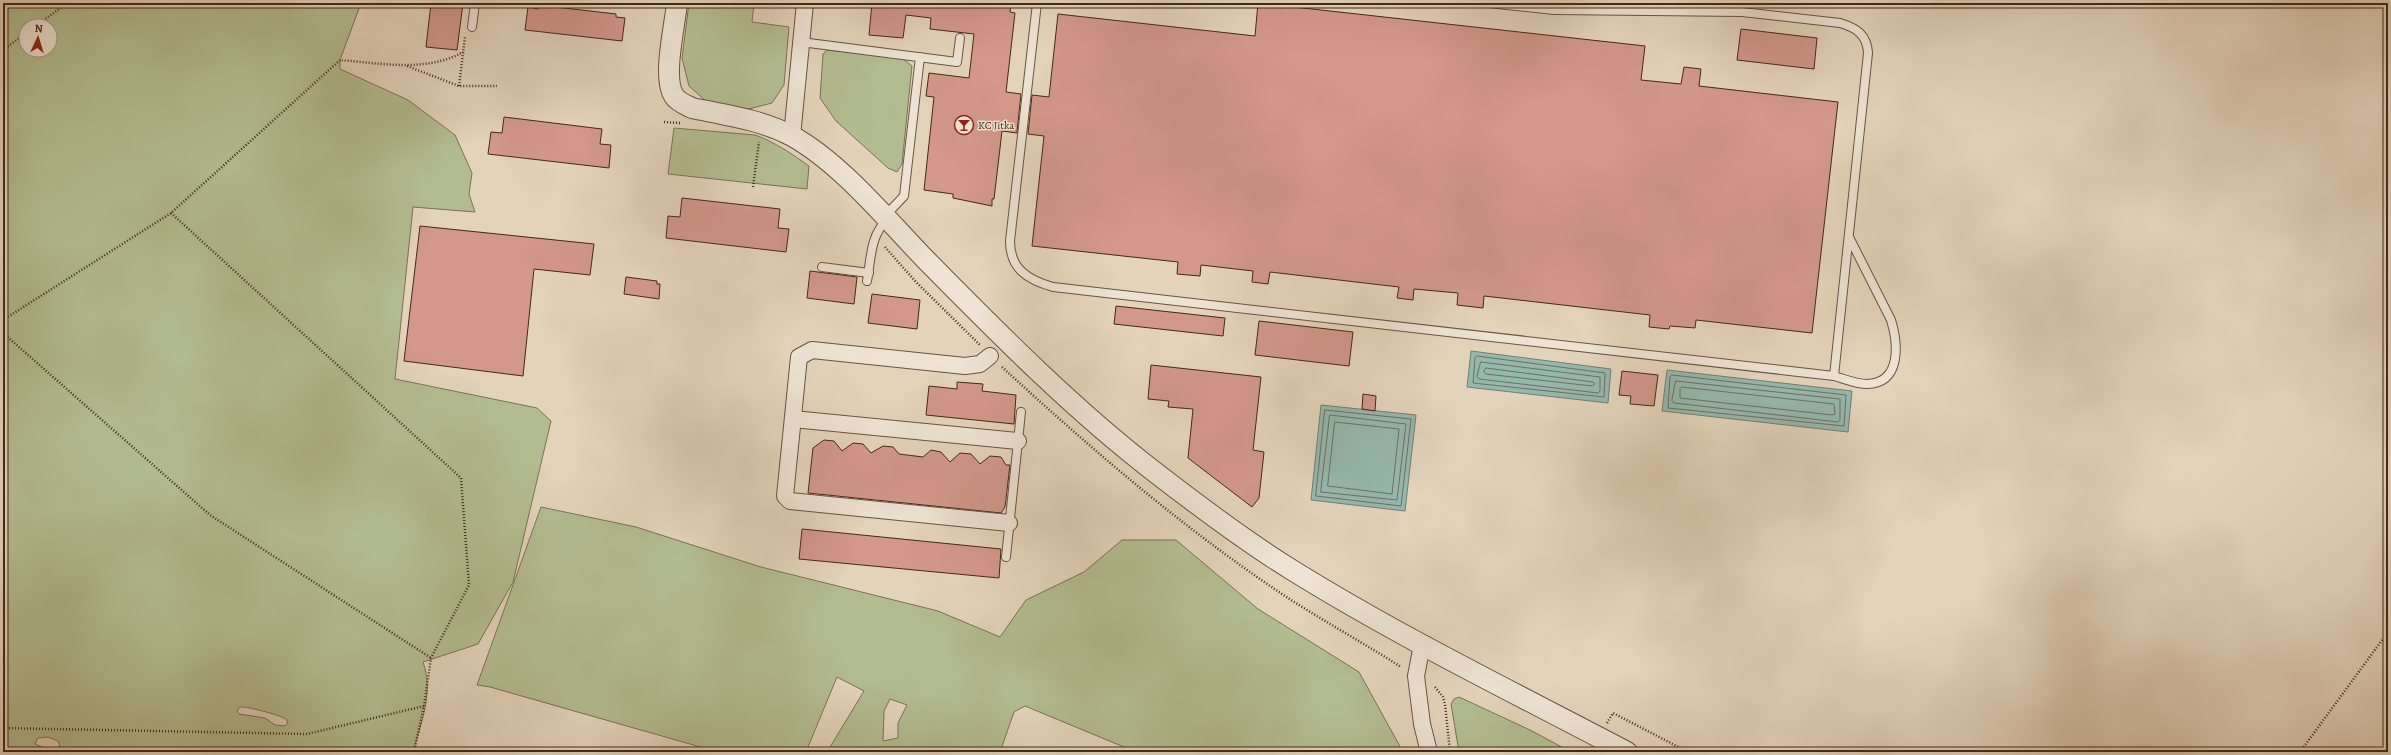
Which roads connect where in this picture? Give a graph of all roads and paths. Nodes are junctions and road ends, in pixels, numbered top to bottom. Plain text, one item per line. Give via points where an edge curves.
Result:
1 (67, 3) edge
2 (475, 3) edge
3 (677, 3) edge
4 (805, 3) edge
5 (1037, 3) edge
6 (1488, 3) edge
7 (1743, 3) edge
8 (1554, 6) edge
9 (1742, 12) junction
10 (47, 18) edge
11 (472, 26) dead end
12 (960, 38) dead end
13 (18, 39) edge
14 (801, 42) junction
15 (3, 50) edge
16 (920, 57) junction
17 (405, 65) junction
18 (459, 86) junction
19 (498, 86) dead end
20 (792, 136) junction
21 (759, 140) dead end
22 (753, 187) dead end
23 (171, 213) junction
24 (886, 219) junction
25 (875, 236) junction
26 (1849, 237) junction
27 (822, 267) dead end
28 (3, 320) edge
29 (3, 333) edge
30 (999, 348) junction
31 (1834, 376) junction
32 (1021, 412) dead end
33 (793, 419) junction
34 (1018, 441) junction
35 (1009, 523) junction
36 (1006, 557) dead end
37 (2388, 632) edge
38 (1422, 645) junction
39 (431, 658) junction
40 (1416, 676) junction
41 (424, 706) junction
42 (3, 728) edge
43 (1598, 737) junction
44 (414, 752) edge
45 (1429, 752) edge
46 (1450, 752) edge
47 (1627, 752) edge
48 (1688, 752) edge
49 (2300, 752) edge

1 - 10 path
2 - 11 lane
3 - 20 street via 669,67 674,96 692,108 754,122
4 - 14 street
5 - 31 lane via 1010,241 1014,264 1027,278 1053,287
6 - 8 lane
7 - 9 lane
8 - 9 lane
9 - 26 lane via 1840,23 1856,28 1865,38 1868,53
12 - 16 lane via 958,62
13 - 15 path
14 - 16 lane
14 - 20 street
16 - 24 lane via 904,196
17 - 18 path
17 - 18 path via 433,64 463,52
17 - 23 path via 340,60
18 - 19 path
20 - 24 street via 828,160
21 - 22 path
23 - 28 path
23 - 39 path via 461,478 469,585
24 - 25 lane
24 - 30 street
25 - 27 lane via 868,277
25 - 30 path via 916,282
26 - 31 lane
26 - 31 lane via 1891,320 1897,356 1890,373 1876,383 1859,383
29 - 39 path via 210,515
30 - 33 street via 980,364 965,366 812,350 800,357
30 - 38 street via 1206,510 1291,570
32 - 34 lane
33 - 34 street
33 - 35 street via 785,496 790,501
34 - 35 lane
35 - 36 lane
37 - 49 path
38 - 40 street
38 - 43 street
39 - 41 path
40 - 45 street via 1422,724
40 - 46 path via 1434,686 1443,697
41 - 42 path via 307,734
41 - 44 path
43 - 47 street
43 - 48 path via 1613,713

